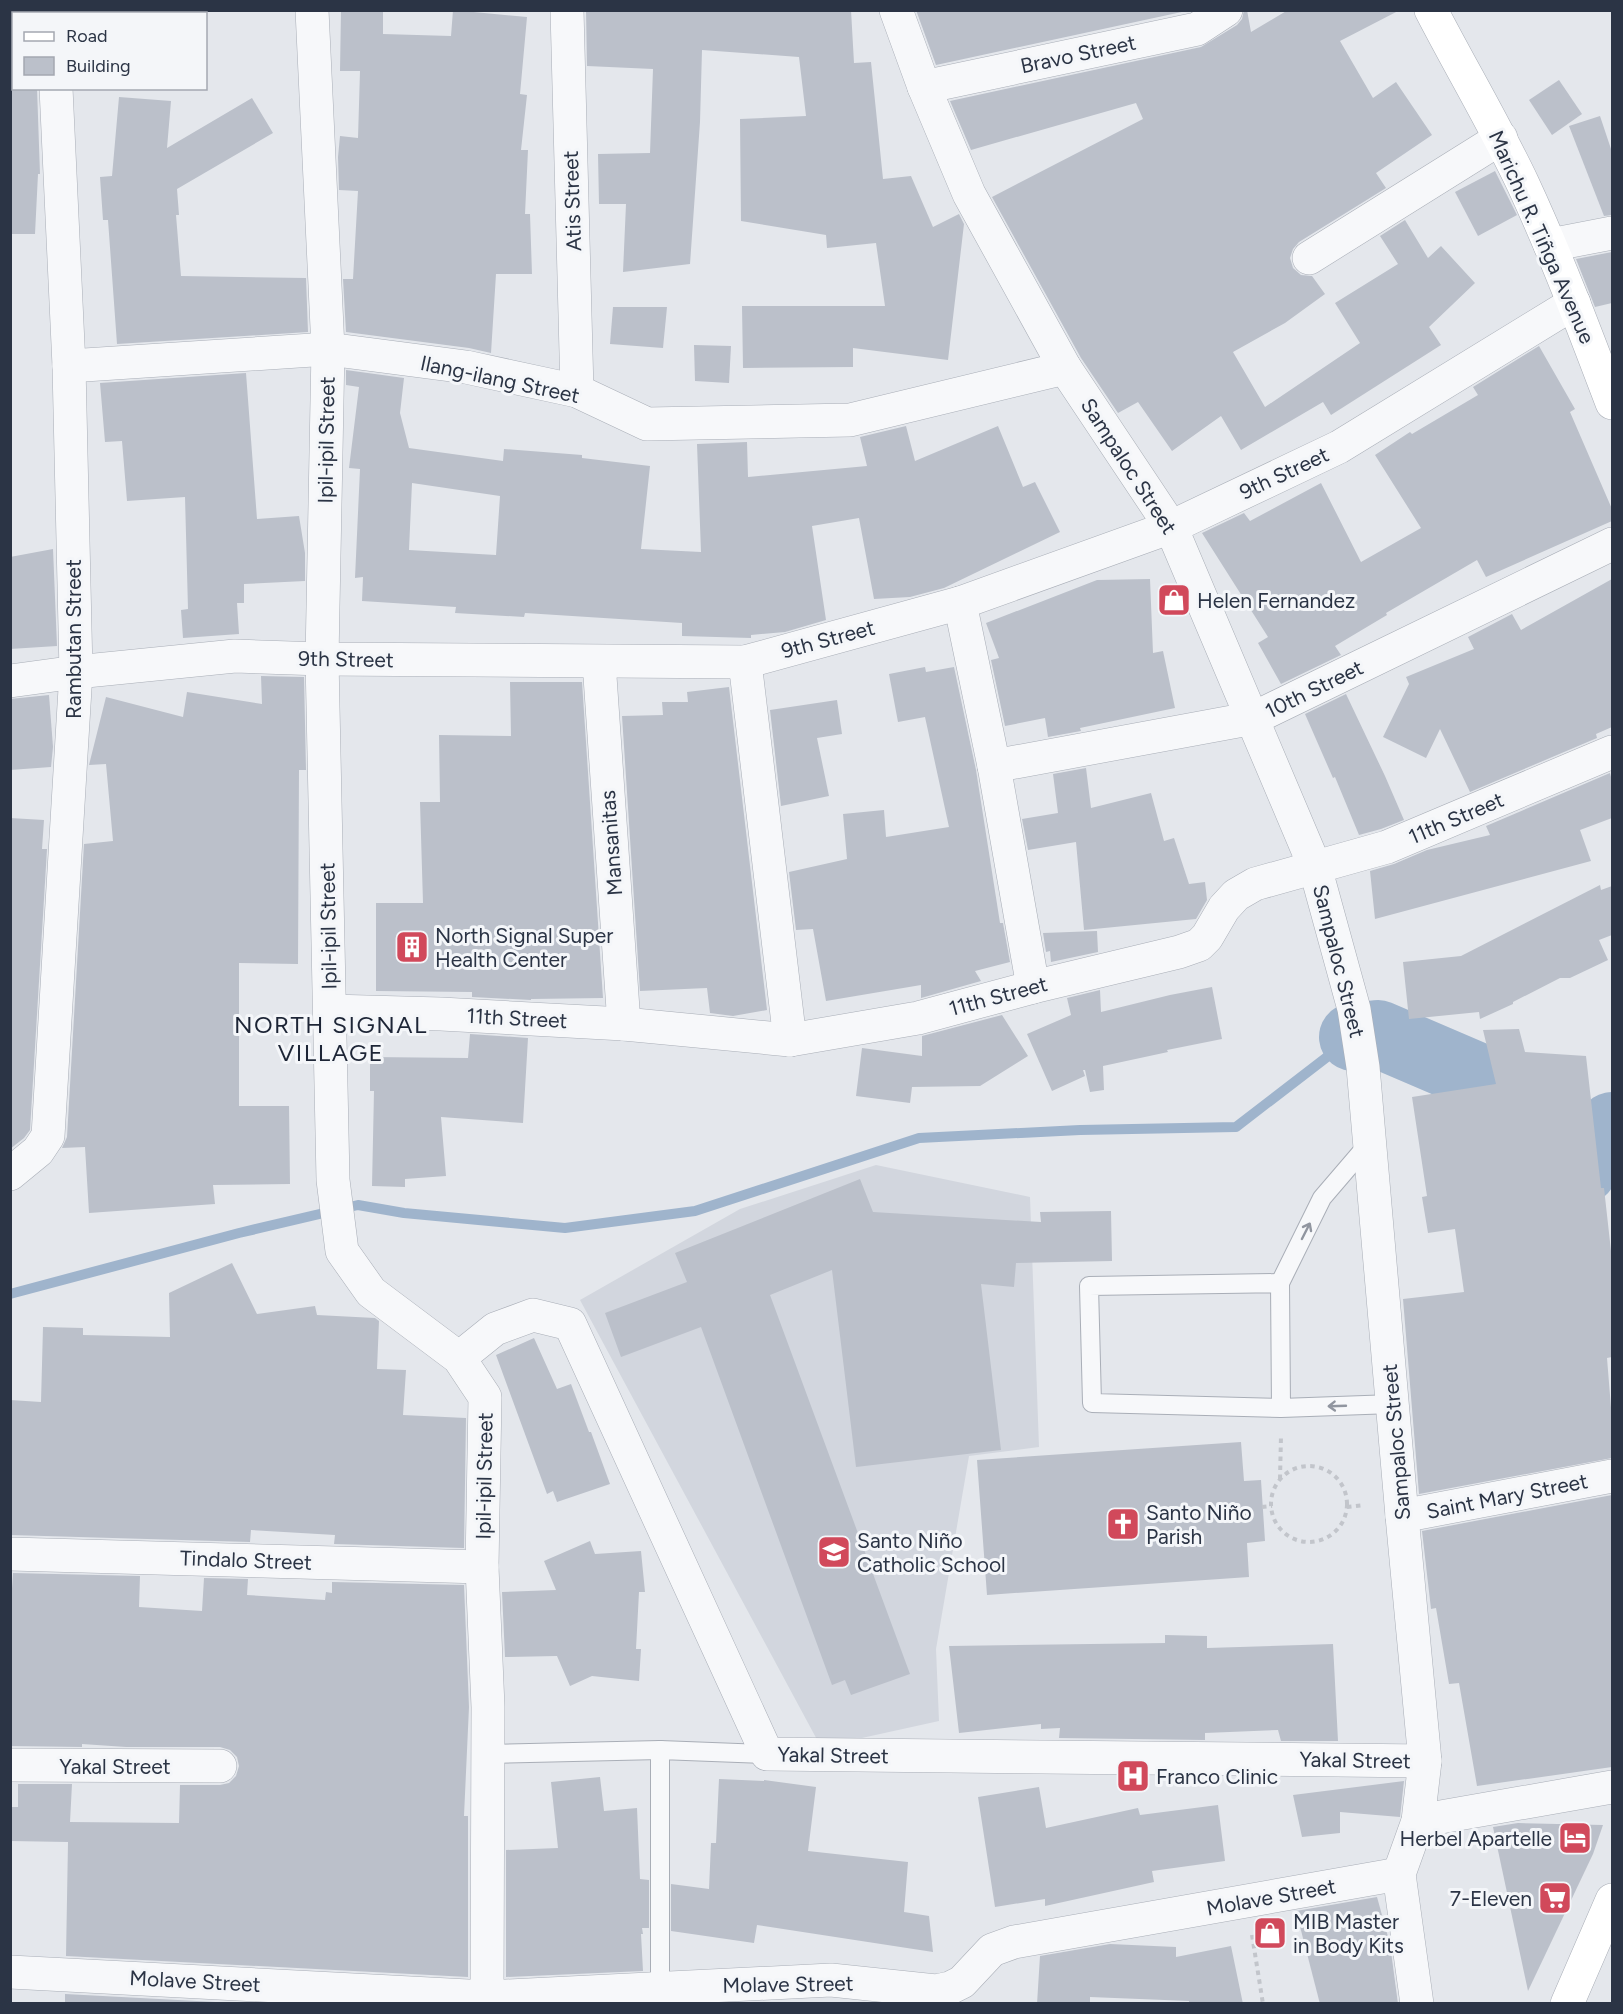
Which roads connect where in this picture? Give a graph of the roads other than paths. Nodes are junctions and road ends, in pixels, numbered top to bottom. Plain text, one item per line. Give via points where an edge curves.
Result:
1 (312, 10) edge
2 (567, 10) edge
3 (896, 10) edge
4 (1226, 10) edge
5 (1431, 10) edge
6 (924, 87) junction
7 (56, 90) edge
8 (1500, 138) junction
9 (1612, 233) edge
10 (1550, 245) junction
11 (1309, 258) dead end
12 (1574, 303) junction
13 (328, 349) junction
14 (69, 366) junction
15 (1065, 368) junction
16 (577, 391) junction
17 (1612, 403) edge
18 (1171, 527) junction
19 (1612, 544) edge
20 (960, 603) junction
21 (322, 659) junction
22 (598, 662) junction
23 (745, 662) junction
24 (76, 672) junction
25 (10, 681) edge
26 (1254, 718) junction
27 (1612, 752) edge
28 (994, 766) junction
29 (1316, 867) junction
30 (1033, 987) junction
31 (330, 1011) junction
32 (624, 1024) junction
33 (790, 1040) junction
34 (1370, 1142) junction
35 (10, 1174) edge
36 (1280, 1283) junction
37 (459, 1358) junction
38 (1393, 1404) junction
39 (1281, 1408) junction
40 (1612, 1476) edge
41 (1402, 1516) junction
42 (10, 1554) edge
43 (482, 1567) junction
44 (660, 1750) junction
45 (488, 1754) junction
46 (767, 1754) junction
47 (1425, 1761) junction
48 (10, 1765) edge
49 (220, 1766) dead end
50 (1612, 1787) edge
51 (1418, 1821) junction
52 (1399, 1874) junction
53 (1612, 1899) edge
54 (10, 1972) edge
55 (660, 1988) junction
56 (487, 1997) junction
57 (1417, 2004) edge
58 (1567, 2004) edge

1 - 13 street, Ipil-ipil Street
2 - 16 street, Atis Street
3 - 6 street, Sampaloc Street
4 - 6 street, Bravo Street via 1197,29
5 - 8 main road, Marichu R. Tiñga Avenue
6 - 15 street, Sampaloc Street via 969,194
7 - 14 street, Rambutan Street
8 - 10 main road, Marichu R. Tiñga Avenue
8 - 11 street
9 - 10 street
10 - 12 main road, Marichu R. Tiñga Avenue
12 - 17 main road, Marichu R. Tiñga Avenue
12 - 18 street, 9th Street via 1339,447
13 - 14 street, Ilang-ilang Street
13 - 16 street, Ilang-ilang Street via 466,367
13 - 21 street, Ipil-ipil Street
14 - 24 street, Rambutan Street
15 - 16 street, Ilang-ilang Street via 850,420 647,424
15 - 18 street, Sampaloc Street
18 - 20 street, 9th Street
18 - 26 street, Sampaloc Street
19 - 26 street, 10th Street
20 - 23 street, 9th Street
20 - 28 street
21 - 22 street, 9th Street
21 - 24 street, 9th Street via 235,656
21 - 31 street, Ipil-ipil Street
22 - 23 street, 9th Street
22 - 32 street, Mansanitas
23 - 33 street
24 - 25 street, 9th Street
24 - 35 street, Rambutan Street via 48,1136 38,1151
26 - 28 street, 10th Street
26 - 29 street, Sampaloc Street
27 - 29 street, 11th Street via 1387,847
28 - 30 street
29 - 30 street, 11th Street via 1255,884 1236,895 1200,945
29 - 34 street, Sampaloc Street via 1354,1008
30 - 33 street, 11th Street via 918,1018
31 - 32 street, 11th Street
31 - 37 street, Ipil-ipil Street via 333,1180 342,1251 371,1292
32 - 33 street, 11th Street
36 -> 34 lane via 1322,1198
34 - 38 street, Sampaloc Street
36 - 39 lane
36 - 39 lane via 1089,1286 1092,1403
37 - 43 street, Ipil-ipil Street via 485,1396
37 - 46 street, Yakal Street via 495,1329 533,1315 570,1324
38 -> 39 lane
38 - 41 street, Sampaloc Street
40 - 41 street, Saint Mary Street
41 - 47 street, Sampaloc Street
42 - 43 street, Tindalo Street
43 - 45 street, Ipil-ipil Street
44 - 45 lane
44 - 46 lane
44 - 55 lane
45 - 56 street, Ipil-ipil Street
46 - 47 street, Yakal Street
47 - 51 street, Sampaloc Street
48 - 49 street, Yakal Street
50 - 51 street
51 - 52 street, Sampaloc Street
52 - 55 street, Molave Street via 1014,1942 992,1950 962,1982 936,1991 831,1980
52 - 57 street, Sampaloc Street
53 - 58 main road
54 - 56 street, Molave Street
55 - 56 street, Molave Street

